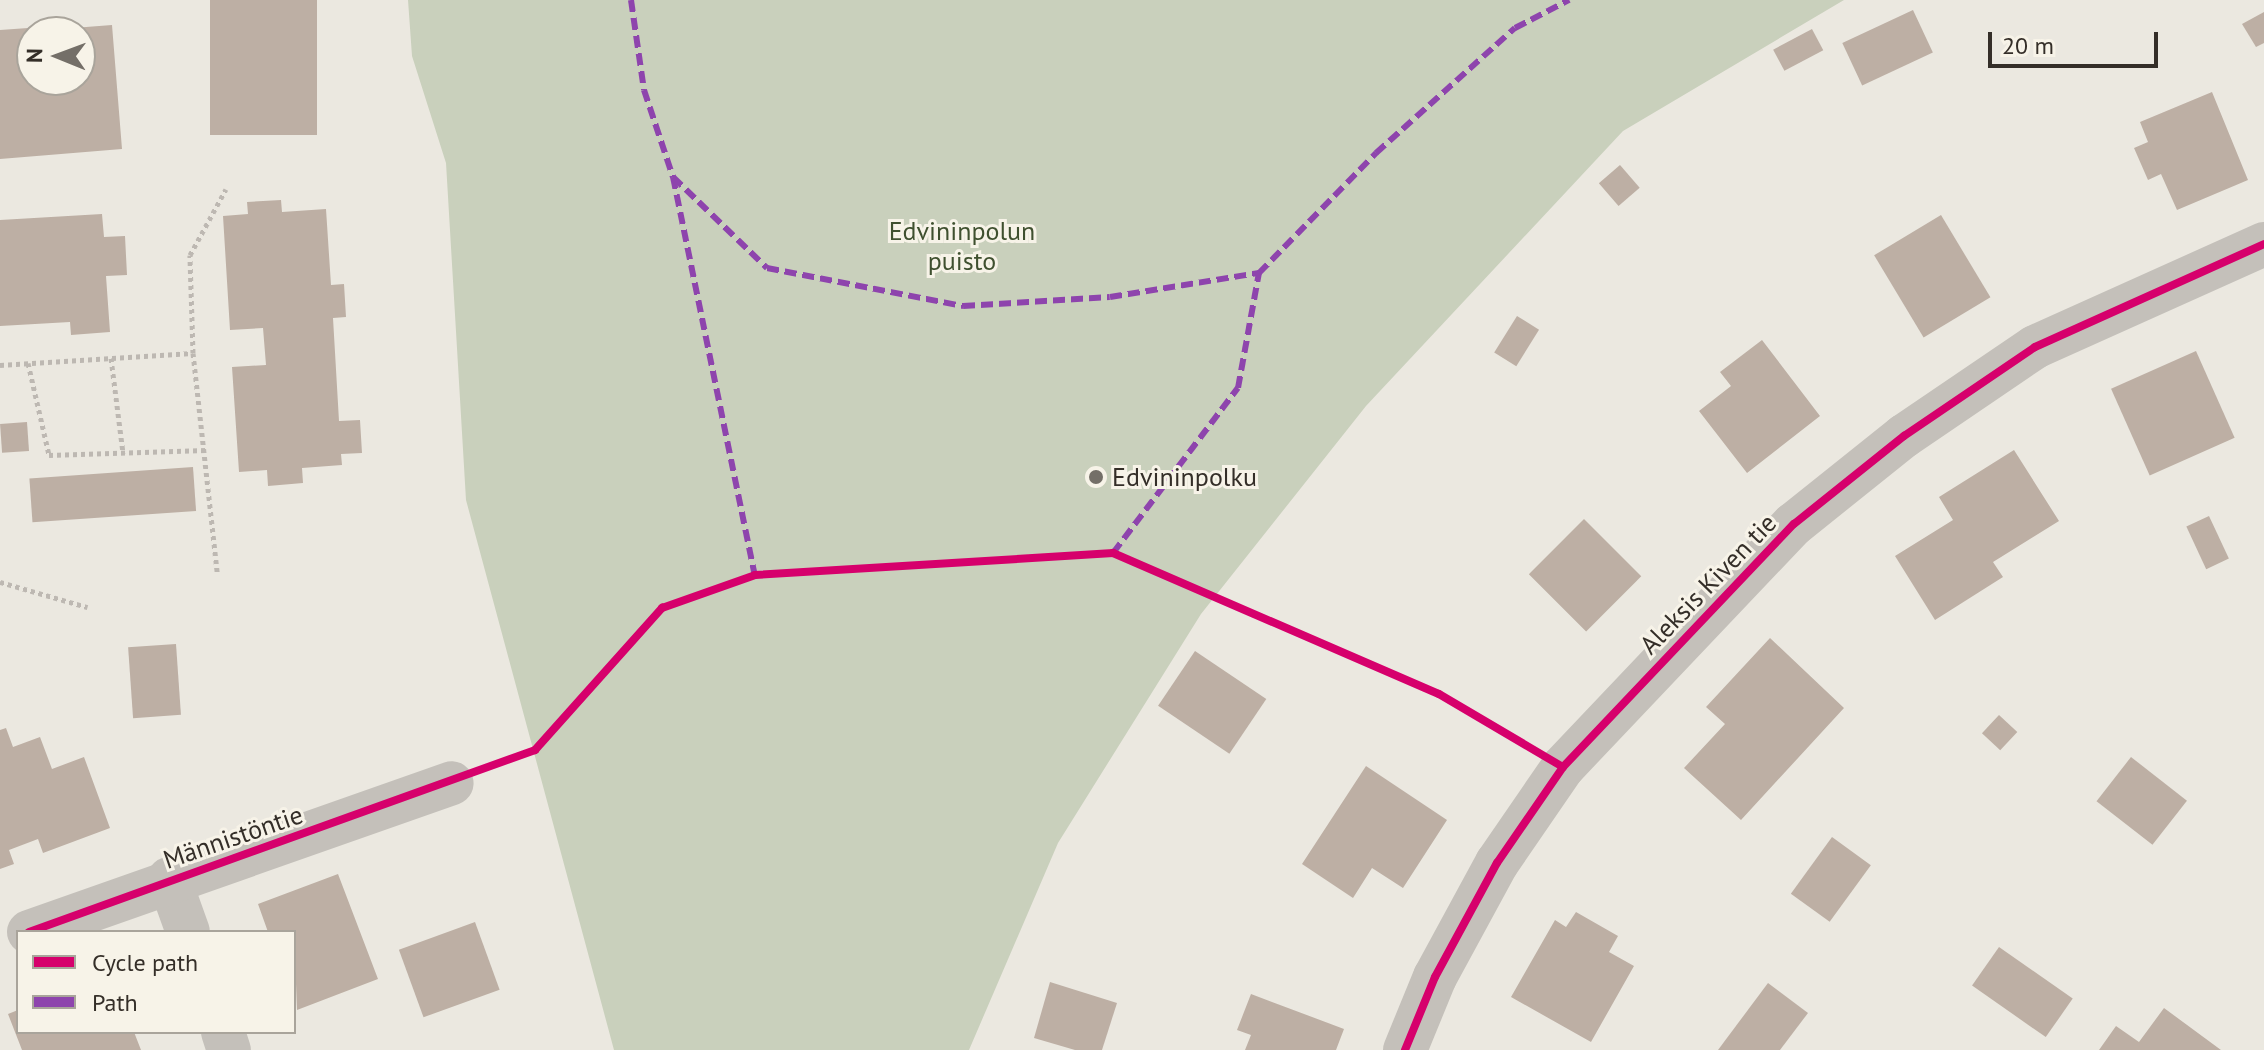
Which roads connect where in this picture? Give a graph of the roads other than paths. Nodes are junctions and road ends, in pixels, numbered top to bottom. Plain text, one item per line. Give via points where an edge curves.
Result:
1 (2264, 244) edge
2 (451, 783) dead end
3 (169, 879) junction
4 (34, 930) edge
5 (187, 930) edge
6 (1405, 1050) edge

1 - 6 street, Aleksis Kiven tie via 2035,347 1904,436 1794,524 1563,767 1497,863 1435,977
2 - 3 street, Männistöntie
3 - 4 street, Männistöntie
3 - 5 street

